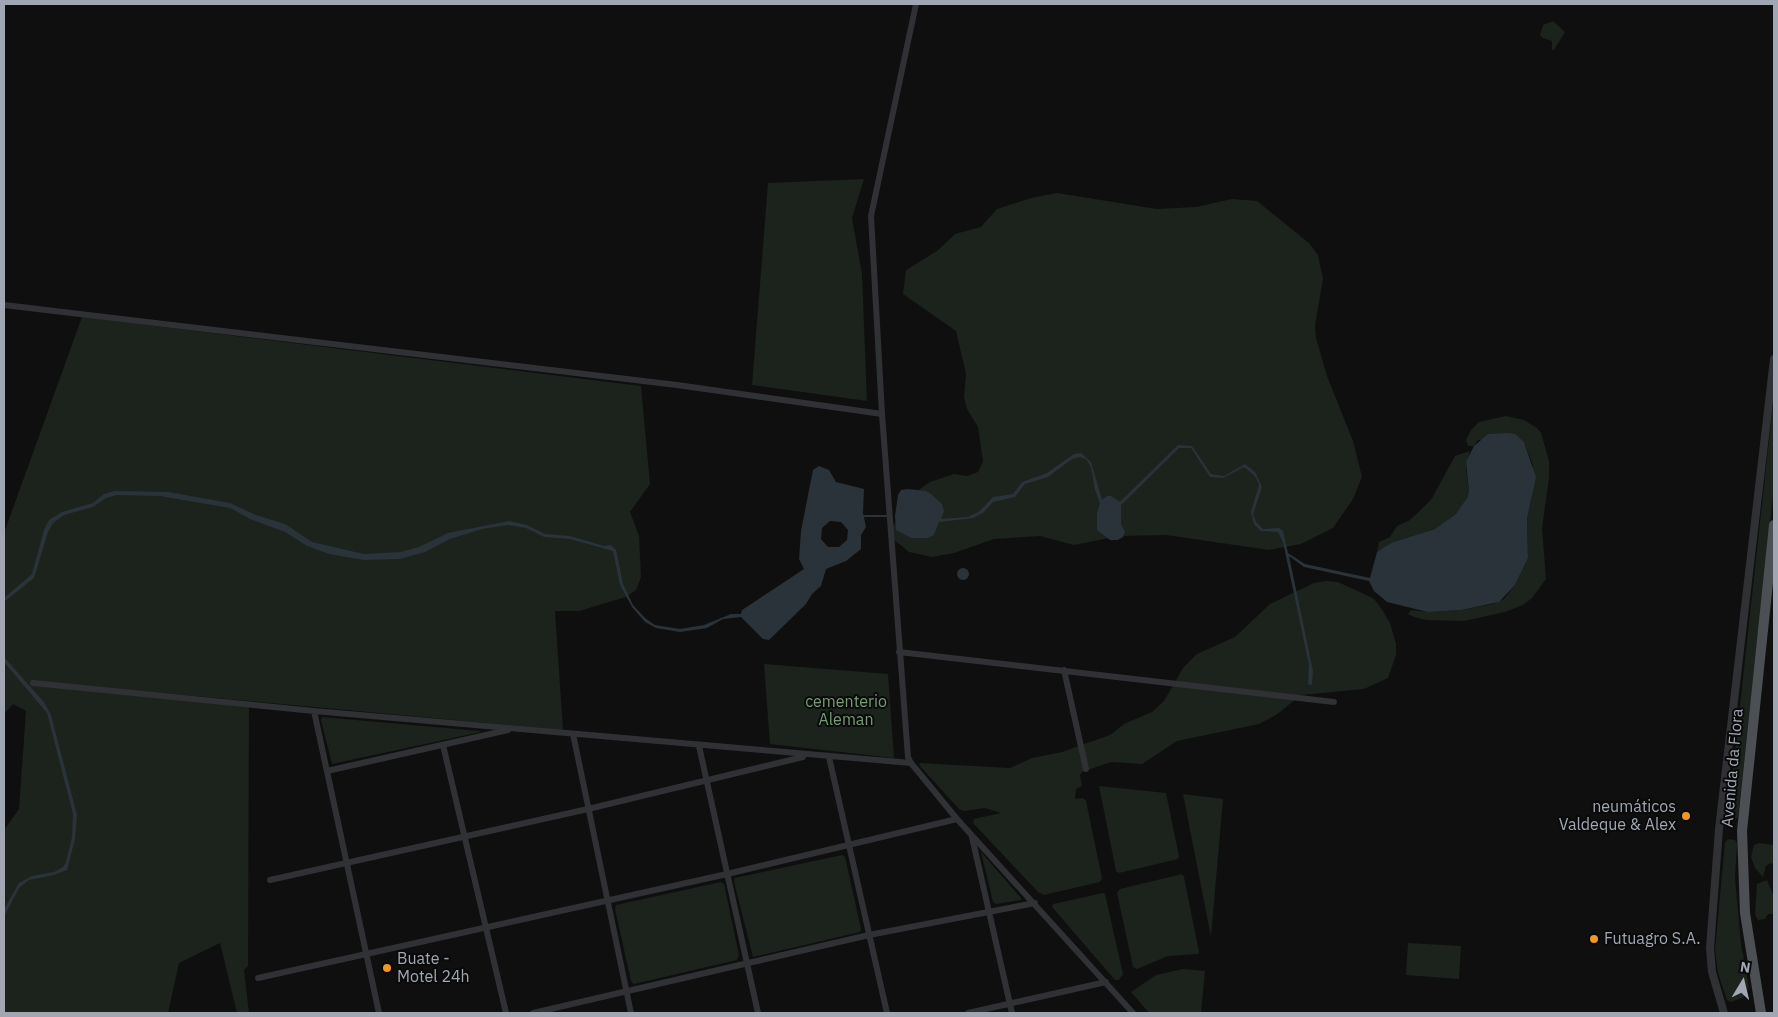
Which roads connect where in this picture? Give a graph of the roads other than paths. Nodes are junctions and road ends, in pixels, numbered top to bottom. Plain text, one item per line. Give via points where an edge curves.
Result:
1 (916, 4) edge
2 (4, 305) edge
3 (1774, 359) edge
4 (882, 414) junction
5 (1774, 525) edge
6 (899, 652) junction
7 (1064, 670) junction
8 (33, 683) dead end
9 (1334, 702) dead end
10 (314, 711) junction
11 (515, 729) junction
12 (573, 734) junction
13 (443, 745) junction
14 (699, 746) junction
15 (809, 755) junction
16 (829, 757) junction
17 (911, 764) junction
18 (1086, 769) dead end
19 (327, 772) junction
20 (706, 780) junction
21 (588, 810) junction
22 (957, 819) junction
23 (972, 836) junction
24 (464, 837) junction
25 (849, 845) junction
26 (346, 863) junction
27 (727, 874) junction
28 (270, 880) dead end
29 (607, 900) junction
30 (1035, 903) junction
31 (989, 912) junction
32 (486, 928) junction
33 (869, 935) junction
34 (366, 954) junction
35 (747, 963) junction
36 (258, 978) dead end
37 (1106, 982) junction
38 (626, 992) junction
39 (1010, 1004) junction
40 (379, 1013) edge
41 (506, 1013) edge
42 (533, 1013) edge
43 (631, 1013) edge
44 (758, 1013) edge
45 (887, 1013) edge
46 (968, 1013) edge
47 (1012, 1013) edge
48 (1133, 1013) edge
49 (1724, 1013) edge
50 (1761, 1013) edge

1 - 4 street via 871,216
2 - 4 street via 667,384
3 - 49 street via 1719,829 1710,948 1712,972
4 - 6 street
5 - 50 main road, Avenida da Flora via 1742,831 1745,913
6 - 7 street
6 - 17 street
7 - 9 street
7 - 18 street
8 - 10 street
10 - 11 street
10 - 19 street
11 - 12 street
11 - 13 street
12 - 14 street
12 - 21 street
13 - 19 street
13 - 24 street
14 - 15 street
14 - 20 street
15 - 16 street
15 - 20 street
16 - 17 street
16 - 25 street
17 - 22 street
19 - 26 street
20 - 21 street
20 - 27 street
21 - 24 street
21 - 29 street
22 - 23 street
22 - 25 street
23 - 30 street
23 - 31 street
24 - 26 street
24 - 32 street
25 - 27 street
25 - 33 street
26 - 28 street
26 - 34 street
27 - 29 street
27 - 35 street
29 - 32 street
29 - 38 street
30 - 31 street
30 - 37 street
31 - 33 street
31 - 39 street
32 - 34 street
32 - 41 street
33 - 35 street
33 - 45 street
34 - 36 street
34 - 40 street
35 - 38 street
35 - 44 street
37 - 39 street
37 - 48 street
38 - 42 street
38 - 43 street
39 - 46 street
39 - 47 street

